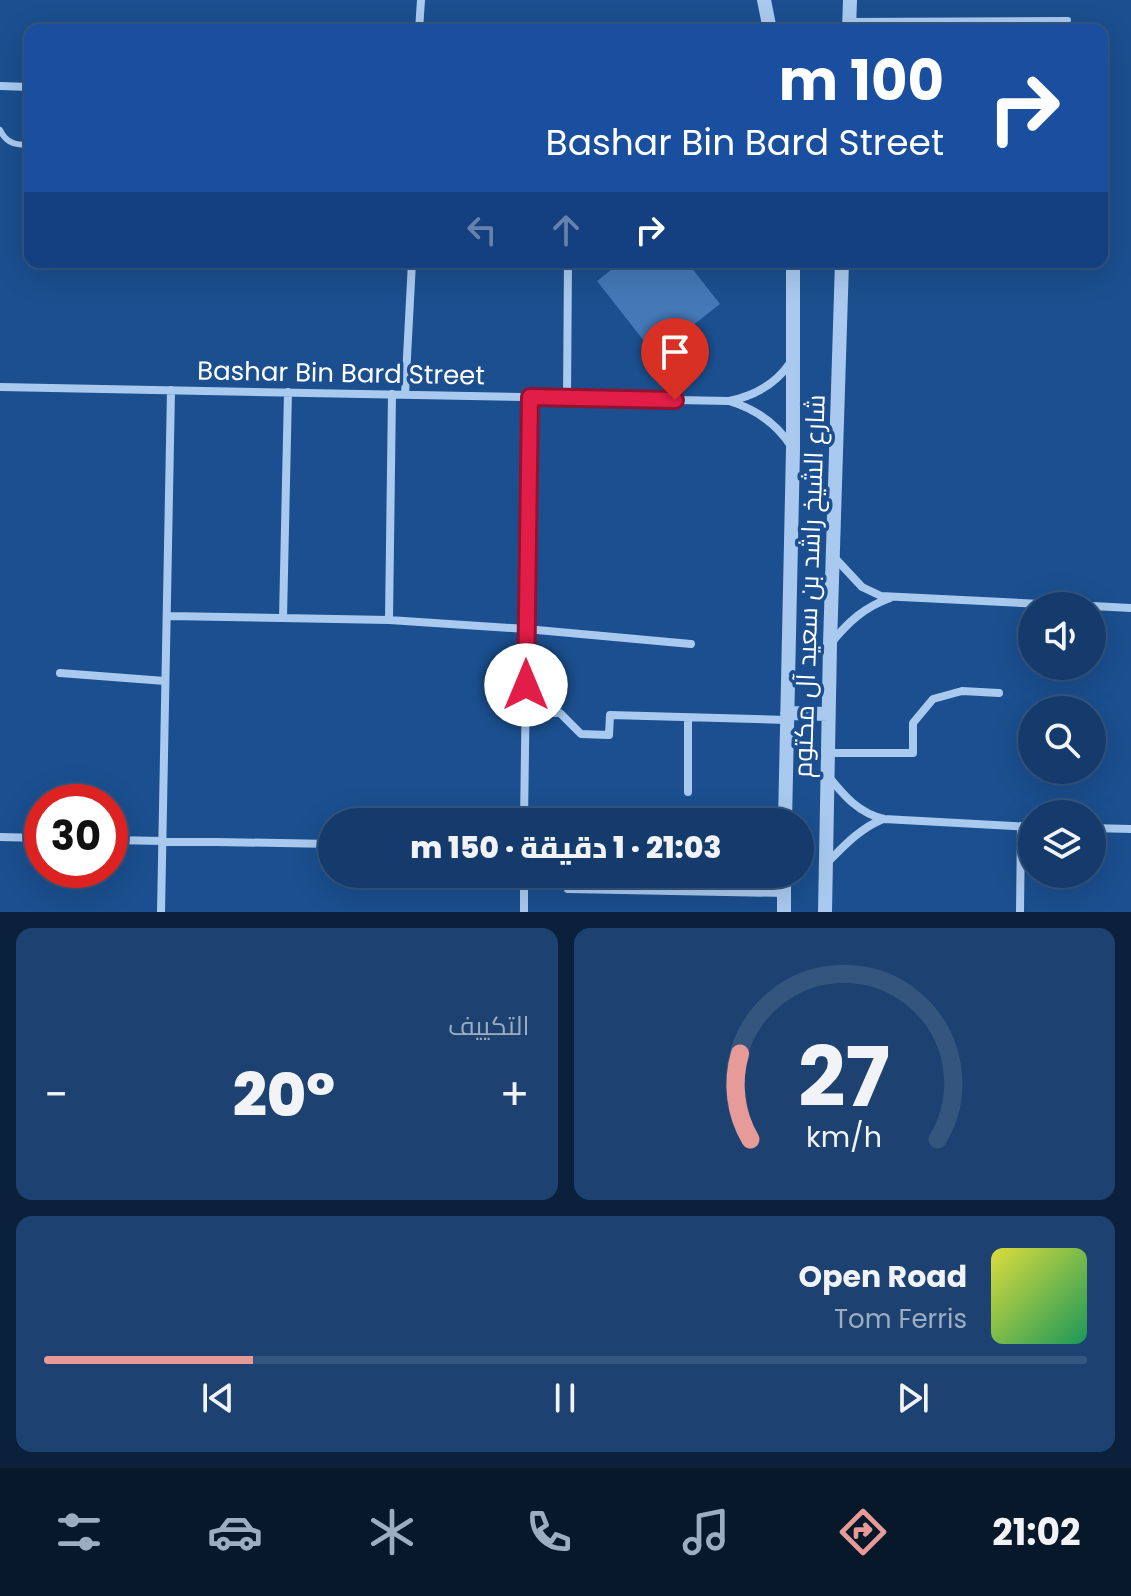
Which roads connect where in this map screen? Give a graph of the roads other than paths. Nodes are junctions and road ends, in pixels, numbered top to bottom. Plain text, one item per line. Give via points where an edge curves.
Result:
1 (421, 0) edge
2 (764, 0) edge
3 (850, 0) edge
4 (1068, 20) dead end
5 (419, 24) edge
6 (769, 24) edge
7 (849, 24) edge
8 (922, 24) edge
9 (0, 86) edge
10 (24, 87) edge
11 (0, 130) edge
12 (24, 145) edge
13 (412, 268) edge
14 (568, 268) edge
15 (793, 268) edge
16 (842, 268) edge
17 (794, 359) junction
18 (0, 387) edge
19 (171, 390) junction
20 (288, 392) junction
21 (392, 394) junction
22 (405, 395) junction
23 (530, 397) junction
24 (567, 398) junction
25 (729, 401) junction
26 (793, 449) junction
27 (832, 556) junction
28 (891, 598) junction
29 (1018, 603) edge
30 (1106, 607) edge
31 (1131, 608) edge
32 (167, 616) junction
33 (283, 618) junction
34 (389, 620) junction
35 (526, 629) junction
36 (691, 644) dead end
37 (830, 644) junction
38 (60, 673) dead end
39 (165, 681) junction
40 (999, 693) dead end
41 (526, 713) junction
42 (828, 714) junction
43 (787, 716) junction
44 (688, 718) junction
45 (828, 753) junction
46 (827, 775) junction
47 (688, 792) dead end
48 (524, 808) edge
49 (785, 808) edge
50 (884, 819) junction
51 (1018, 826) edge
52 (1106, 828) edge
53 (1131, 829) edge
54 (0, 837) edge
55 (24, 838) edge
56 (128, 841) edge
57 (162, 842) junction
58 (318, 844) edge
59 (826, 864) junction
60 (524, 888) edge
61 (568, 888) edge
62 (784, 888) edge
63 (1020, 888) edge
64 (784, 893) junction
65 (161, 912) edge
66 (524, 912) edge
67 (784, 912) edge
68 (825, 912) edge
69 (1020, 912) edge

1 - 5 street
2 - 6 street
3 - 7 street
4 - 8 lane
9 - 10 street
11 - 12 lane via 13,145
13 - 22 street
14 - 24 street
15 - 17 street, شارع الشيخ راشد بن سعيد آل مكتوم
16 - 27 street, شارع الشيخ راشد بن سعيد آل مكتوم
17 - 25 street, Bashar Bin Bard Street via 766,387
17 - 26 street, شارع الشيخ راشد بن سعيد آل مكتوم
18 - 19 street, Bashar Bin Bard Street
19 - 20 street, Bashar Bin Bard Street
19 - 32 street
20 - 21 street, Bashar Bin Bard Street
20 - 33 street
21 - 22 street, Bashar Bin Bard Street
21 - 34 street
22 - 23 street, Bashar Bin Bard Street
23 - 24 street, Bashar Bin Bard Street
23 - 35 street
24 - 25 street, Bashar Bin Bard Street
25 - 26 street, Bashar Bin Bard Street via 759,413
26 - 43 street, شارع الشيخ راشد بن سعيد آل مكتوم
27 - 28 street via 862,587
27 - 37 street, شارع الشيخ راشد بن سعيد آل مكتوم
28 - 29 street
28 - 37 street via 854,617
30 - 31 street
32 - 33 street
32 - 39 street
33 - 34 street
34 - 35 street
35 - 36 street
35 - 41 street
37 - 42 street, شارع الشيخ راشد بن سعيد آل مكتوم
38 - 39 street
39 - 57 street
40 - 45 street via 962,691 933,699 913,723 913,753
41 - 44 street via 560,713 581,734 609,735 610,715
41 - 48 street
42 - 43 street
42 - 45 street, شارع الشيخ راشد بن سعيد آل مكتوم
43 - 44 street
43 - 49 street, شارع الشيخ راشد بن سعيد آل مكتوم
44 - 47 street
45 - 46 street, شارع الشيخ راشد بن سعيد آل مكتوم
46 - 50 street via 856,807
46 - 59 street, شارع الشيخ راشد بن سعيد آل مكتوم
50 - 51 street
50 - 59 street via 860,831
52 - 53 street
54 - 55 street
56 - 57 street
57 - 58 street
57 - 65 street
59 - 68 street, شارع الشيخ راشد بن سعيد آل مكتوم
60 - 66 street
61 - 64 street
62 - 64 street
63 - 69 street
64 - 67 street

